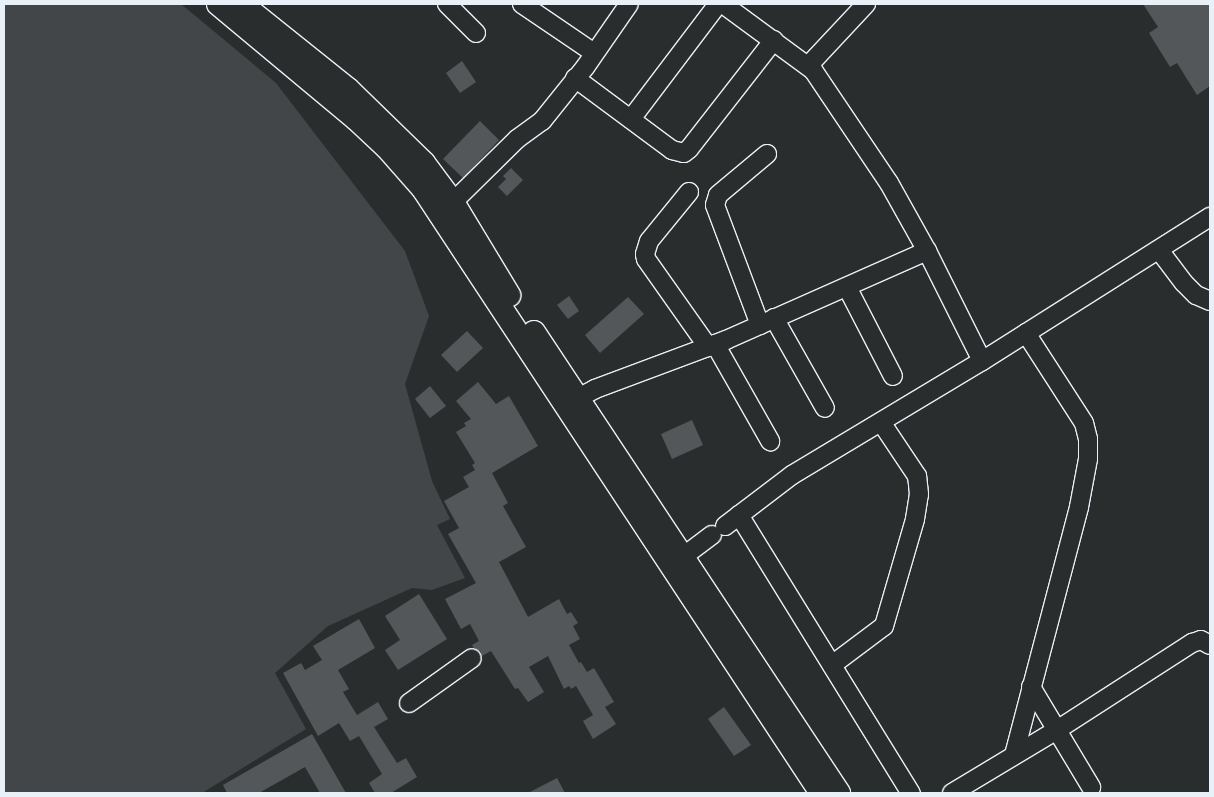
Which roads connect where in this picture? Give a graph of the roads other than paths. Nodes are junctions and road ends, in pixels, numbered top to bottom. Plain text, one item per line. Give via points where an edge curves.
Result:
1 (218, 4) edge
2 (242, 4) edge
3 (447, 4) edge
4 (522, 4) edge
5 (629, 4) edge
6 (718, 4) edge
7 (723, 4) edge
8 (866, 4) edge
9 (476, 34) dead end
10 (774, 40) junction
11 (594, 53) junction
12 (808, 66) junction
13 (576, 78) junction
14 (631, 119) junction
15 (766, 154) dead end
16 (689, 192) dead end
17 (453, 202) junction
18 (1210, 217) edge
19 (1159, 250) junction
20 (927, 251) junction
21 (847, 287) junction
22 (1210, 301) edge
23 (767, 321) junction
24 (1026, 333) junction
25 (712, 345) junction
26 (982, 361) junction
27 (893, 376) dead end
28 (571, 402) junction
29 (826, 408) dead end
30 (881, 422) junction
31 (770, 441) dead end
32 (739, 515) junction
33 (684, 556) junction
34 (1210, 645) edge
35 (472, 658) dead end
36 (832, 665) junction
37 (1032, 687) junction
38 (409, 703) dead end
39 (1057, 730) junction
40 (1014, 755) junction
41 (1092, 787) dead end
42 (821, 793) edge
43 (839, 793) edge
44 (911, 793) edge
45 (952, 793) edge

1 - 28 main road via 387,148 422,190
2 - 17 main road via 348,89 424,163
3 - 9 street
4 - 11 street
5 - 11 street
6 - 14 street
7 - 10 street
8 - 12 street
10 - 12 street
10 - 14 street via 684,153 672,150
11 - 13 street
12 - 20 street via 889,183
13 - 14 street
13 - 17 street via 542,121 517,139
15 - 23 street via 718,194 715,205
16 - 25 street via 649,241 645,254
17 - 28 main road
18 - 19 street
19 - 22 street via 1196,295
19 - 24 street
20 - 21 street
20 - 26 street
21 - 23 street
21 - 27 street
23 - 25 street
23 - 29 street
24 - 26 street
24 - 37 street via 1084,423 1088,439 1088,459 1079,507
25 - 28 street via 595,389
25 - 31 street
26 - 30 street
28 - 33 main road
28 - 42 main road
30 - 32 street via 792,475
30 - 36 street via 917,476 919,494 915,518 884,626
32 - 33 street
32 - 36 street
33 - 43 main road
34 - 39 street via 1201,640 1192,643
35 - 38 street
36 - 44 street
37 - 39 street
37 - 40 street
39 - 40 street
39 - 41 street
40 - 45 street

